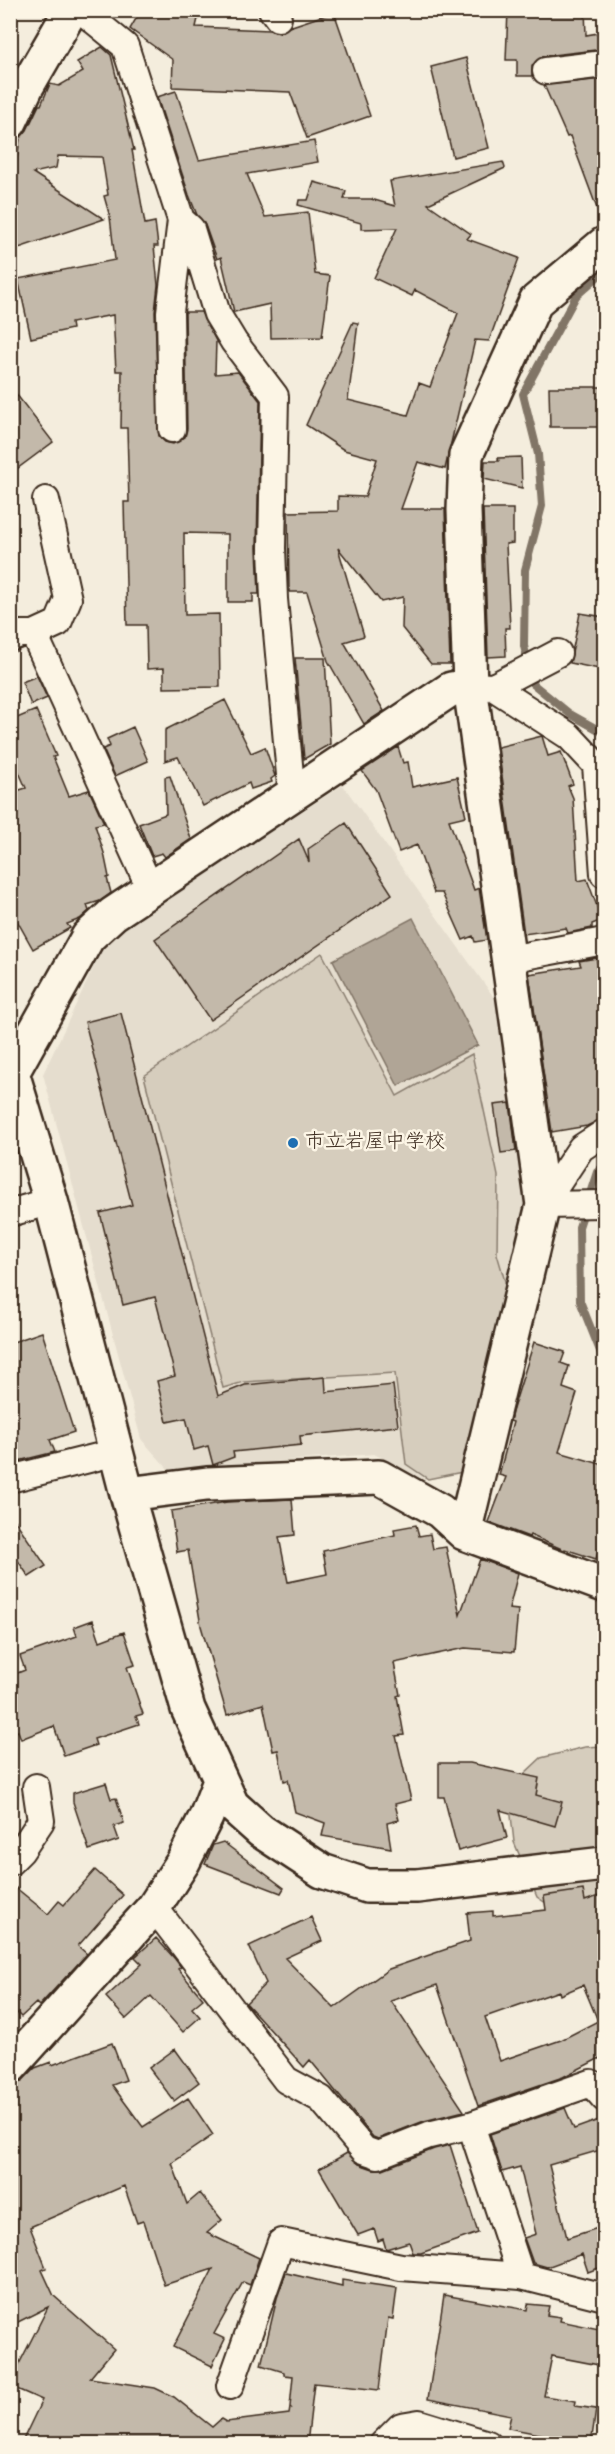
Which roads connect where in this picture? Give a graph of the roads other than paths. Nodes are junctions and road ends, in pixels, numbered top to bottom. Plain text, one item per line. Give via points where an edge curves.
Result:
1 (70, 10) edge
2 (81, 10) edge
3 (604, 64) edge
4 (546, 70) dead end
5 (10, 122) edge
6 (181, 220) junction
7 (604, 244) edge
8 (172, 429) dead end
9 (46, 500) dead end
10 (22, 636) edge
11 (558, 652) dead end
12 (482, 686) junction
13 (600, 762) edge
14 (292, 796) junction
15 (604, 874) edge
16 (151, 890) junction
17 (604, 941) edge
18 (509, 959) junction
19 (11, 1069) edge
20 (604, 1133) edge
21 (51, 1201) junction
22 (604, 1204) edge
23 (556, 1205) junction
24 (10, 1214) edge
25 (117, 1452) junction
26 (10, 1479) edge
27 (127, 1494) junction
28 (464, 1533) junction
29 (604, 1585) edge
30 (220, 1781) junction
31 (36, 1786) dead end
32 (10, 1862) edge
33 (604, 1864) edge
34 (154, 1907) junction
35 (18, 2049) edge
36 (604, 2097) edge
37 (471, 2125) junction
38 (521, 2276) junction
39 (604, 2297) edge
40 (230, 2386) dead end
41 (383, 2444) edge
42 (488, 2444) edge

1 - 5 street
2 - 6 street via 125,46
3 - 4 street
6 - 8 street via 170,312
6 - 14 street via 191,229 218,314 275,396 272,548
7 - 12 street via 536,301 466,455 464,510
9 - 10 street via 68,599 58,623
10 - 16 street
11 - 12 street
12 - 13 street via 569,736
12 - 14 street via 451,689
12 - 18 street
13 - 15 street
14 - 16 street
16 - 19 street via 113,914 88,937
17 - 18 street
18 - 23 street
19 - 21 street
20 - 23 street via 581,1148
21 - 24 street
21 - 25 street
22 - 23 street
23 - 28 street
25 - 26 street
25 - 27 street
27 - 28 street via 207,1484 379,1477 440,1511
27 - 30 street via 189,1708
28 - 29 street
30 - 33 street via 232,1805 261,1831 322,1871 367,1886 417,1886
30 - 34 street via 183,1862
31 - 32 street via 41,1821
34 - 35 street
34 - 37 street via 286,2080 321,2099 364,2150 378,2155 429,2135
36 - 37 street via 591,2083
37 - 38 street
38 - 39 street
38 - 40 street via 401,2267 281,2242
41 - 42 street via 401,2426 419,2422

